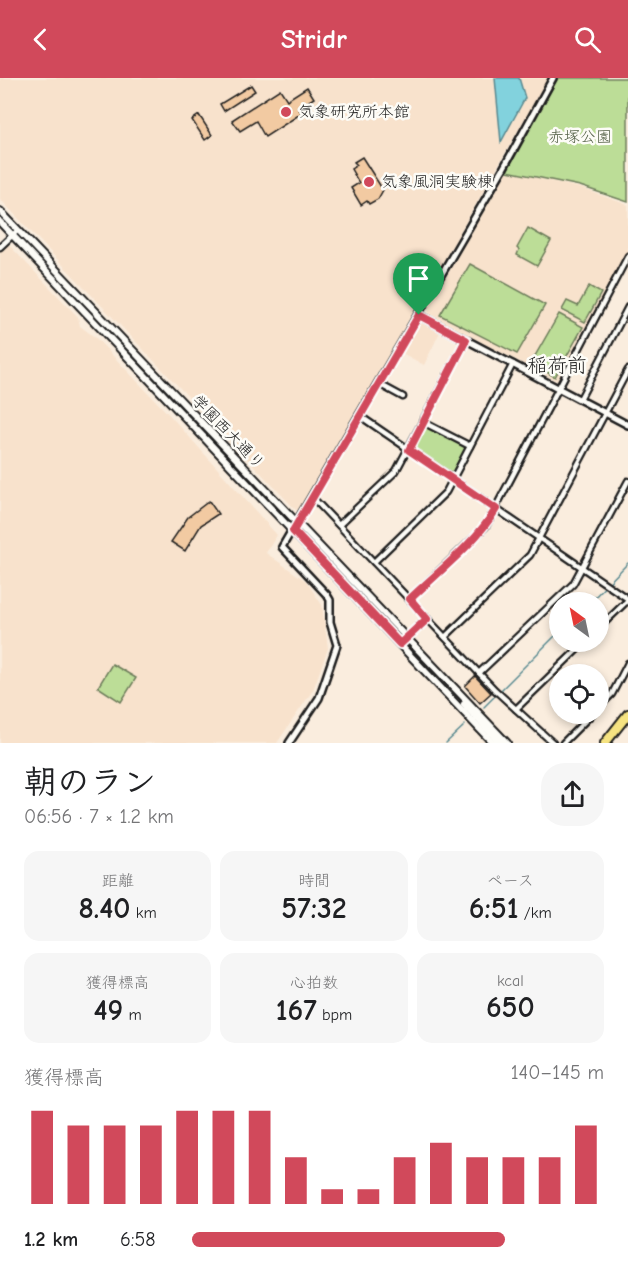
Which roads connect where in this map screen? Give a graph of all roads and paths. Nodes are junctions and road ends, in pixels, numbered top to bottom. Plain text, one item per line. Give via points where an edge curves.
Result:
1 (552, 78) edge
2 (0, 212) edge
3 (0, 222) edge
4 (15, 233) junction
5 (0, 247) edge
6 (627, 259) edge
7 (628, 307) edge
8 (419, 315) junction
9 (466, 340) junction
10 (513, 364) junction
11 (628, 370) edge
12 (378, 384) junction
13 (559, 388) junction
14 (403, 397) dead end
15 (580, 399) junction
16 (605, 413) junction
17 (360, 416) junction
18 (423, 422) junction
19 (628, 425) edge
20 (470, 446) junction
21 (409, 450) junction
22 (453, 480) junction
23 (628, 481) edge
24 (313, 498) junction
25 (496, 509) junction
26 (297, 524) junction
27 (339, 525) junction
28 (293, 531) junction
29 (540, 539) junction
30 (374, 562) junction
31 (583, 568) junction
32 (410, 599) junction
33 (628, 600) edge
34 (609, 618) edge
35 (427, 619) junction
36 (445, 637) junction
37 (403, 641) junction
38 (575, 652) edge
39 (628, 663) edge
40 (437, 671) junction
41 (479, 673) junction
42 (431, 676) junction
43 (609, 697) edge
44 (516, 709) junction
45 (628, 714) edge
46 (476, 718) junction
47 (582, 724) edge
48 (289, 743) edge
49 (493, 743) edge
50 (500, 743) edge
51 (507, 743) edge
52 (553, 743) edge
53 (563, 743) edge
54 (605, 743) edge

1 - 8 street
2 - 4 main road, 学園西大通り
3 - 4 main road, 学園西大通り
4 - 5 street
4 - 26 main road, 学園西大通り
4 - 28 main road, 学園西大通り
6 - 13 street
7 - 15 street
8 - 9 street
8 - 12 street
9 - 10 street
9 - 18 street
10 - 13 street
10 - 20 street
11 - 16 street
12 - 14 street
12 - 17 street
13 - 15 street
13 - 25 street
15 - 16 street
16 - 19 street
16 - 29 street
17 - 21 street
17 - 24 street
18 - 20 street
18 - 21 street
20 - 22 street
21 - 22 street
21 - 27 street via 396,471
22 - 25 street
22 - 30 street via 440,500
23 - 31 street
24 - 26 street
24 - 27 street
25 - 29 street
25 - 32 street via 486,526
26 - 28 street
26 - 37 main road, 学園西大通り
27 - 30 street
28 - 37 main road, 学園西大通り
28 - 48 street via 282,547 330,600 330,622 337,645 319,698
29 - 31 street
29 - 36 street via 520,566
30 - 32 street
31 - 33 street
31 - 41 street via 573,584
32 - 35 street
33 - 34 street
35 - 36 street
35 - 37 street
36 - 41 street
37 - 40 main road, 学園西大通り
37 - 42 main road, 学園西大通り
38 - 44 street
39 - 43 street
40 - 46 main road, 学園西大通り
40 - 51 main road, 学園西大通り
41 - 44 street
42 - 46 main road, 学園西大通り
42 - 49 main road, 学園西大通り
44 - 52 street
45 - 54 highway
46 - 50 main road, 学園西大通り
47 - 53 street

